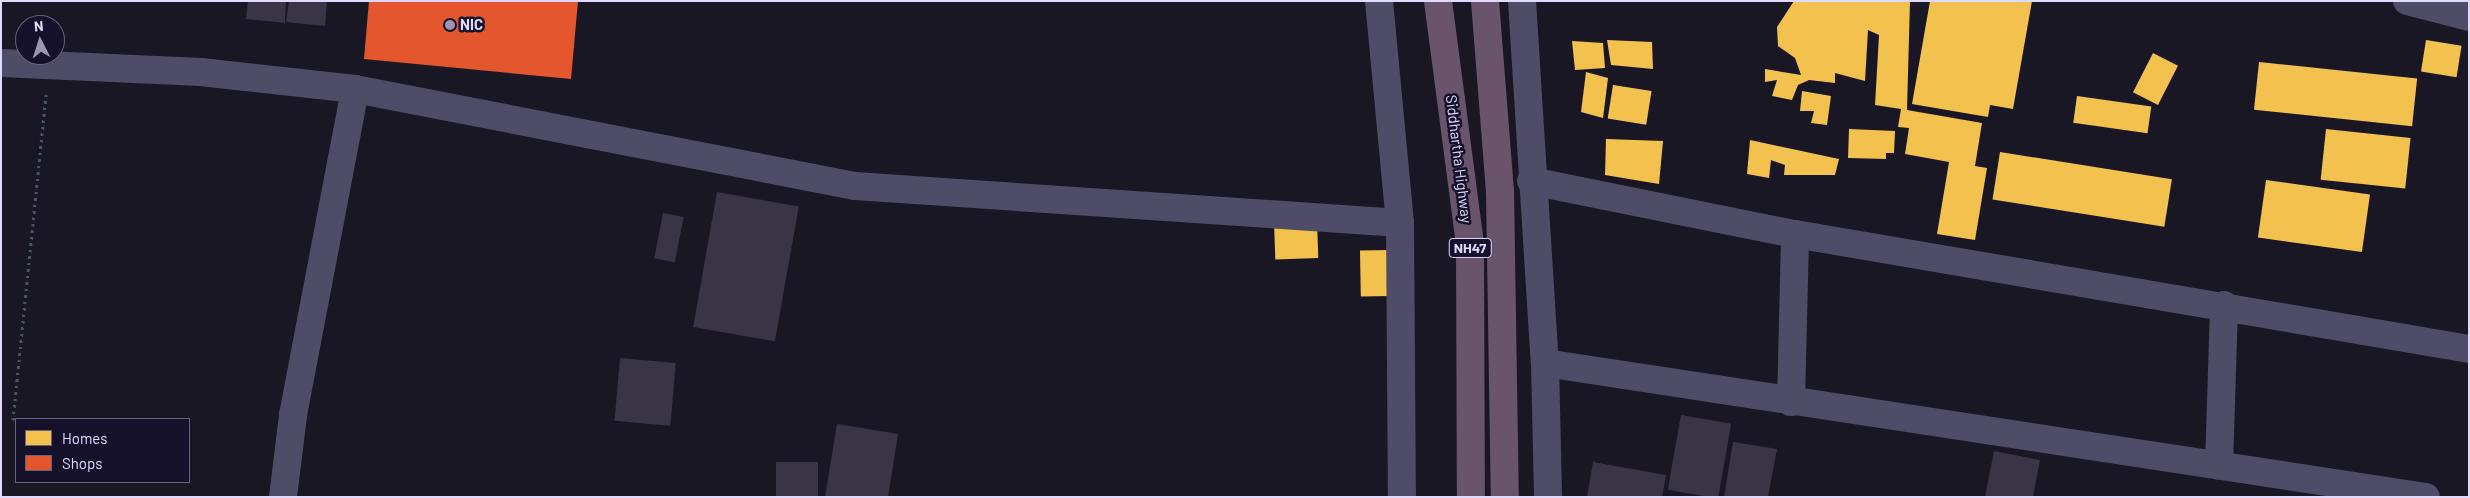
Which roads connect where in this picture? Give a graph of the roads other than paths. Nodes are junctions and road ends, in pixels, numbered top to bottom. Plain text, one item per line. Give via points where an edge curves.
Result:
1 (1379, 1) edge
2 (1438, 1) edge
3 (1485, 1) edge
4 (1522, 1) edge
5 (2407, 1) edge
6 (2469, 17) edge
7 (1, 63) edge
8 (355, 89) junction
9 (1531, 181) junction
10 (1400, 223) junction
11 (1794, 234) junction
12 (2224, 305) junction
13 (2469, 349) edge
14 (1545, 363) junction
15 (1792, 402) junction
16 (2219, 466) junction
17 (283, 497) edge
18 (1402, 497) edge
19 (1472, 497) edge
20 (1505, 497) edge
21 (1548, 497) edge
22 (2426, 497) edge

1 - 10 street
2 - 19 highway, Siddhartha Highway / NH47 via 1470,243
3 - 20 highway, NH47 via 1500,191
4 - 9 street
5 - 6 street
7 - 8 street via 201,72
8 - 10 street via 855,186
8 - 17 street via 302,368
9 - 11 street
9 - 14 street
10 - 18 street
11 - 12 street
11 - 15 street
12 - 13 street
12 - 16 street
14 - 15 street
14 - 21 street
15 - 16 street
16 - 22 street

